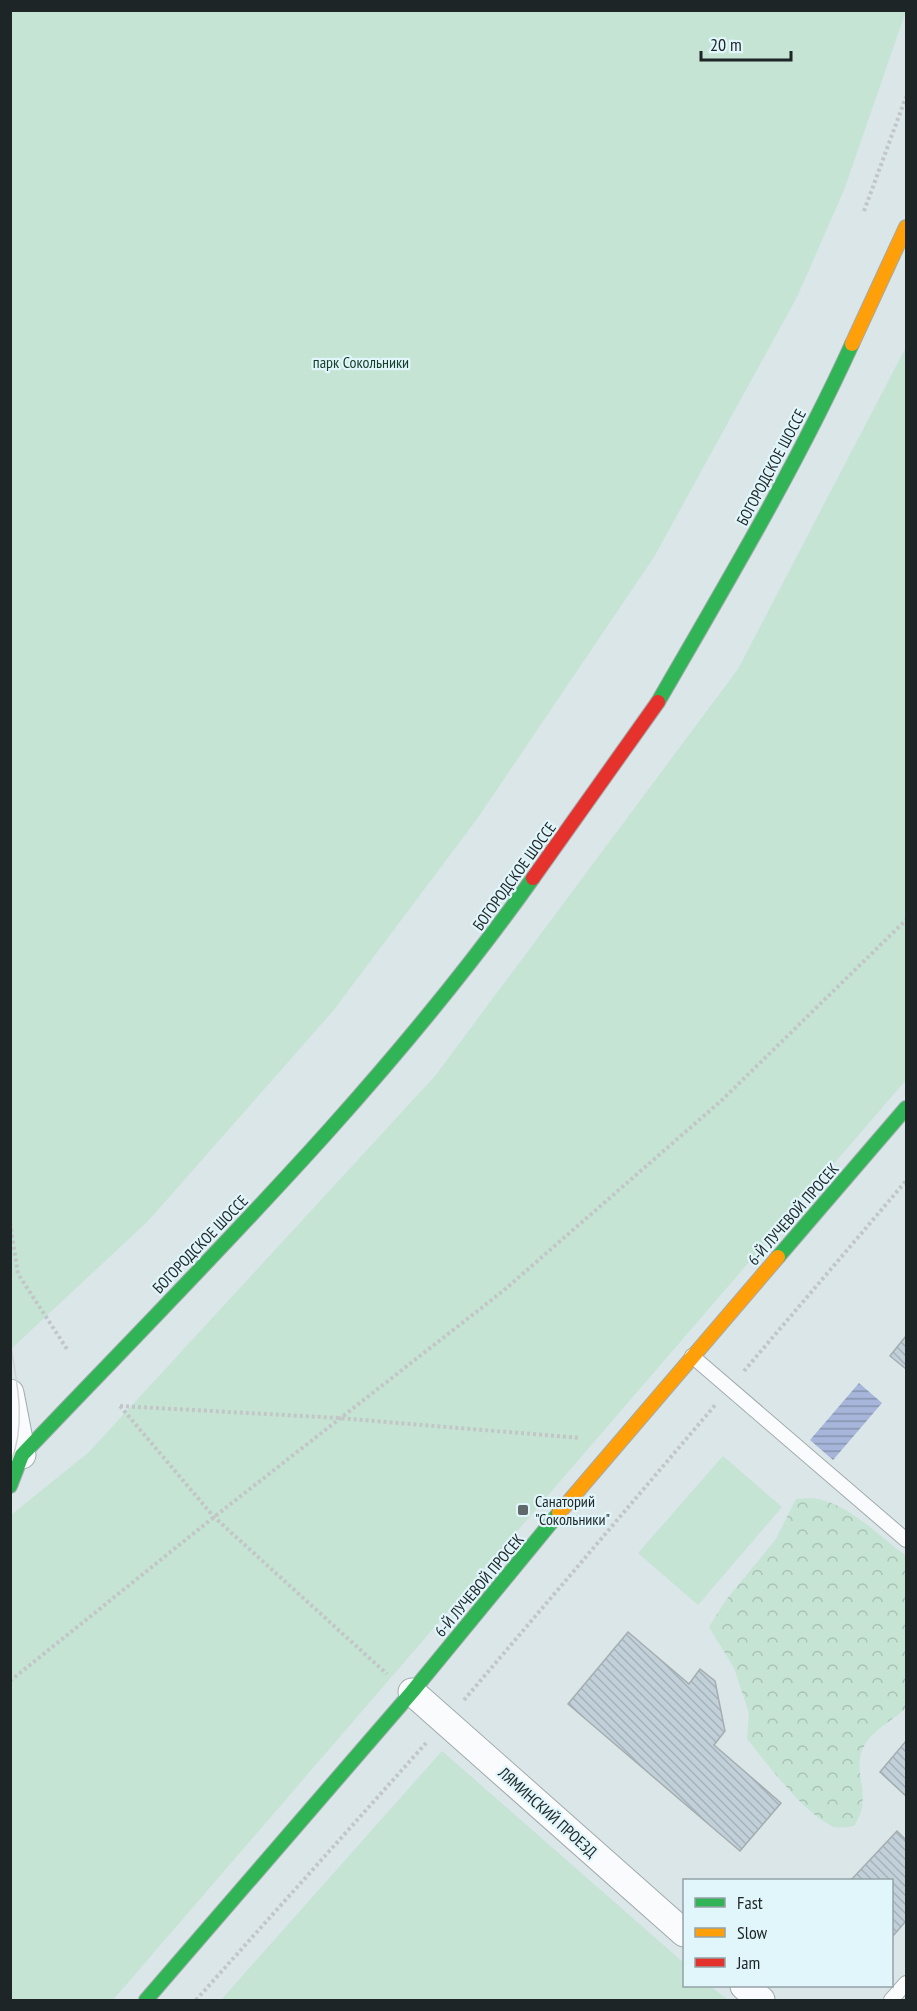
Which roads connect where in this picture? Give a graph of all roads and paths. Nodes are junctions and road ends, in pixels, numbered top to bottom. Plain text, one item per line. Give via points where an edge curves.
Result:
1 (906, 97) edge
2 (864, 211) dead end
3 (906, 227) edge
4 (906, 920) edge
5 (906, 1108) edge
6 (906, 1181) edge
7 (10, 1223) edge
8 (67, 1348) dead end
9 (692, 1356) junction
10 (730, 1388) junction
11 (10, 1393) edge
12 (339, 1418) junction
13 (619, 1441) junction
14 (16, 1457) edge
15 (10, 1486) edge
16 (214, 1516) junction
17 (906, 1540) edge
18 (10, 1681) edge
19 (412, 1692) junction
20 (445, 1722) junction
21 (683, 1932) edge
22 (906, 1983) edge
23 (745, 1987) edge
24 (146, 2001) edge
25 (196, 2001) edge
26 (761, 2001) edge
27 (891, 2001) edge

1 - 2 path
3 - 14 main road, БОГОРОДСКОЕ ШОССЕ via 831,390 656,706 510,911 300,1164
4 - 12 path via 696,1123 503,1291
5 - 9 main road, 6-Й ЛУЧЕВОЙ ПРОСЕК
6 - 10 path
7 - 8 path via 18,1274
9 - 10 lane
9 - 13 main road, 6-Й ЛУЧЕВОЙ ПРОСЕК
10 - 17 lane
10 - 20 path
11 - 14 street
12 - 13 path
12 - 16 path
12 - 16 path via 120,1406
13 - 19 main road, 6-Й ЛУЧЕВОЙ ПРОСЕК
14 - 15 main road, БОГОРОДСКОЕ ШОССЕ
16 - 18 path
16 - 19 path via 386,1673
19 - 20 street, ЛЯМИНСКИЙ ПРОЕЗД
19 - 24 main road, 6-Й ЛУЧЕВОЙ ПРОСЕК
20 - 21 street, ЛЯМИНСКИЙ ПРОЕЗД
20 - 25 path
22 - 27 lane
23 - 26 street

